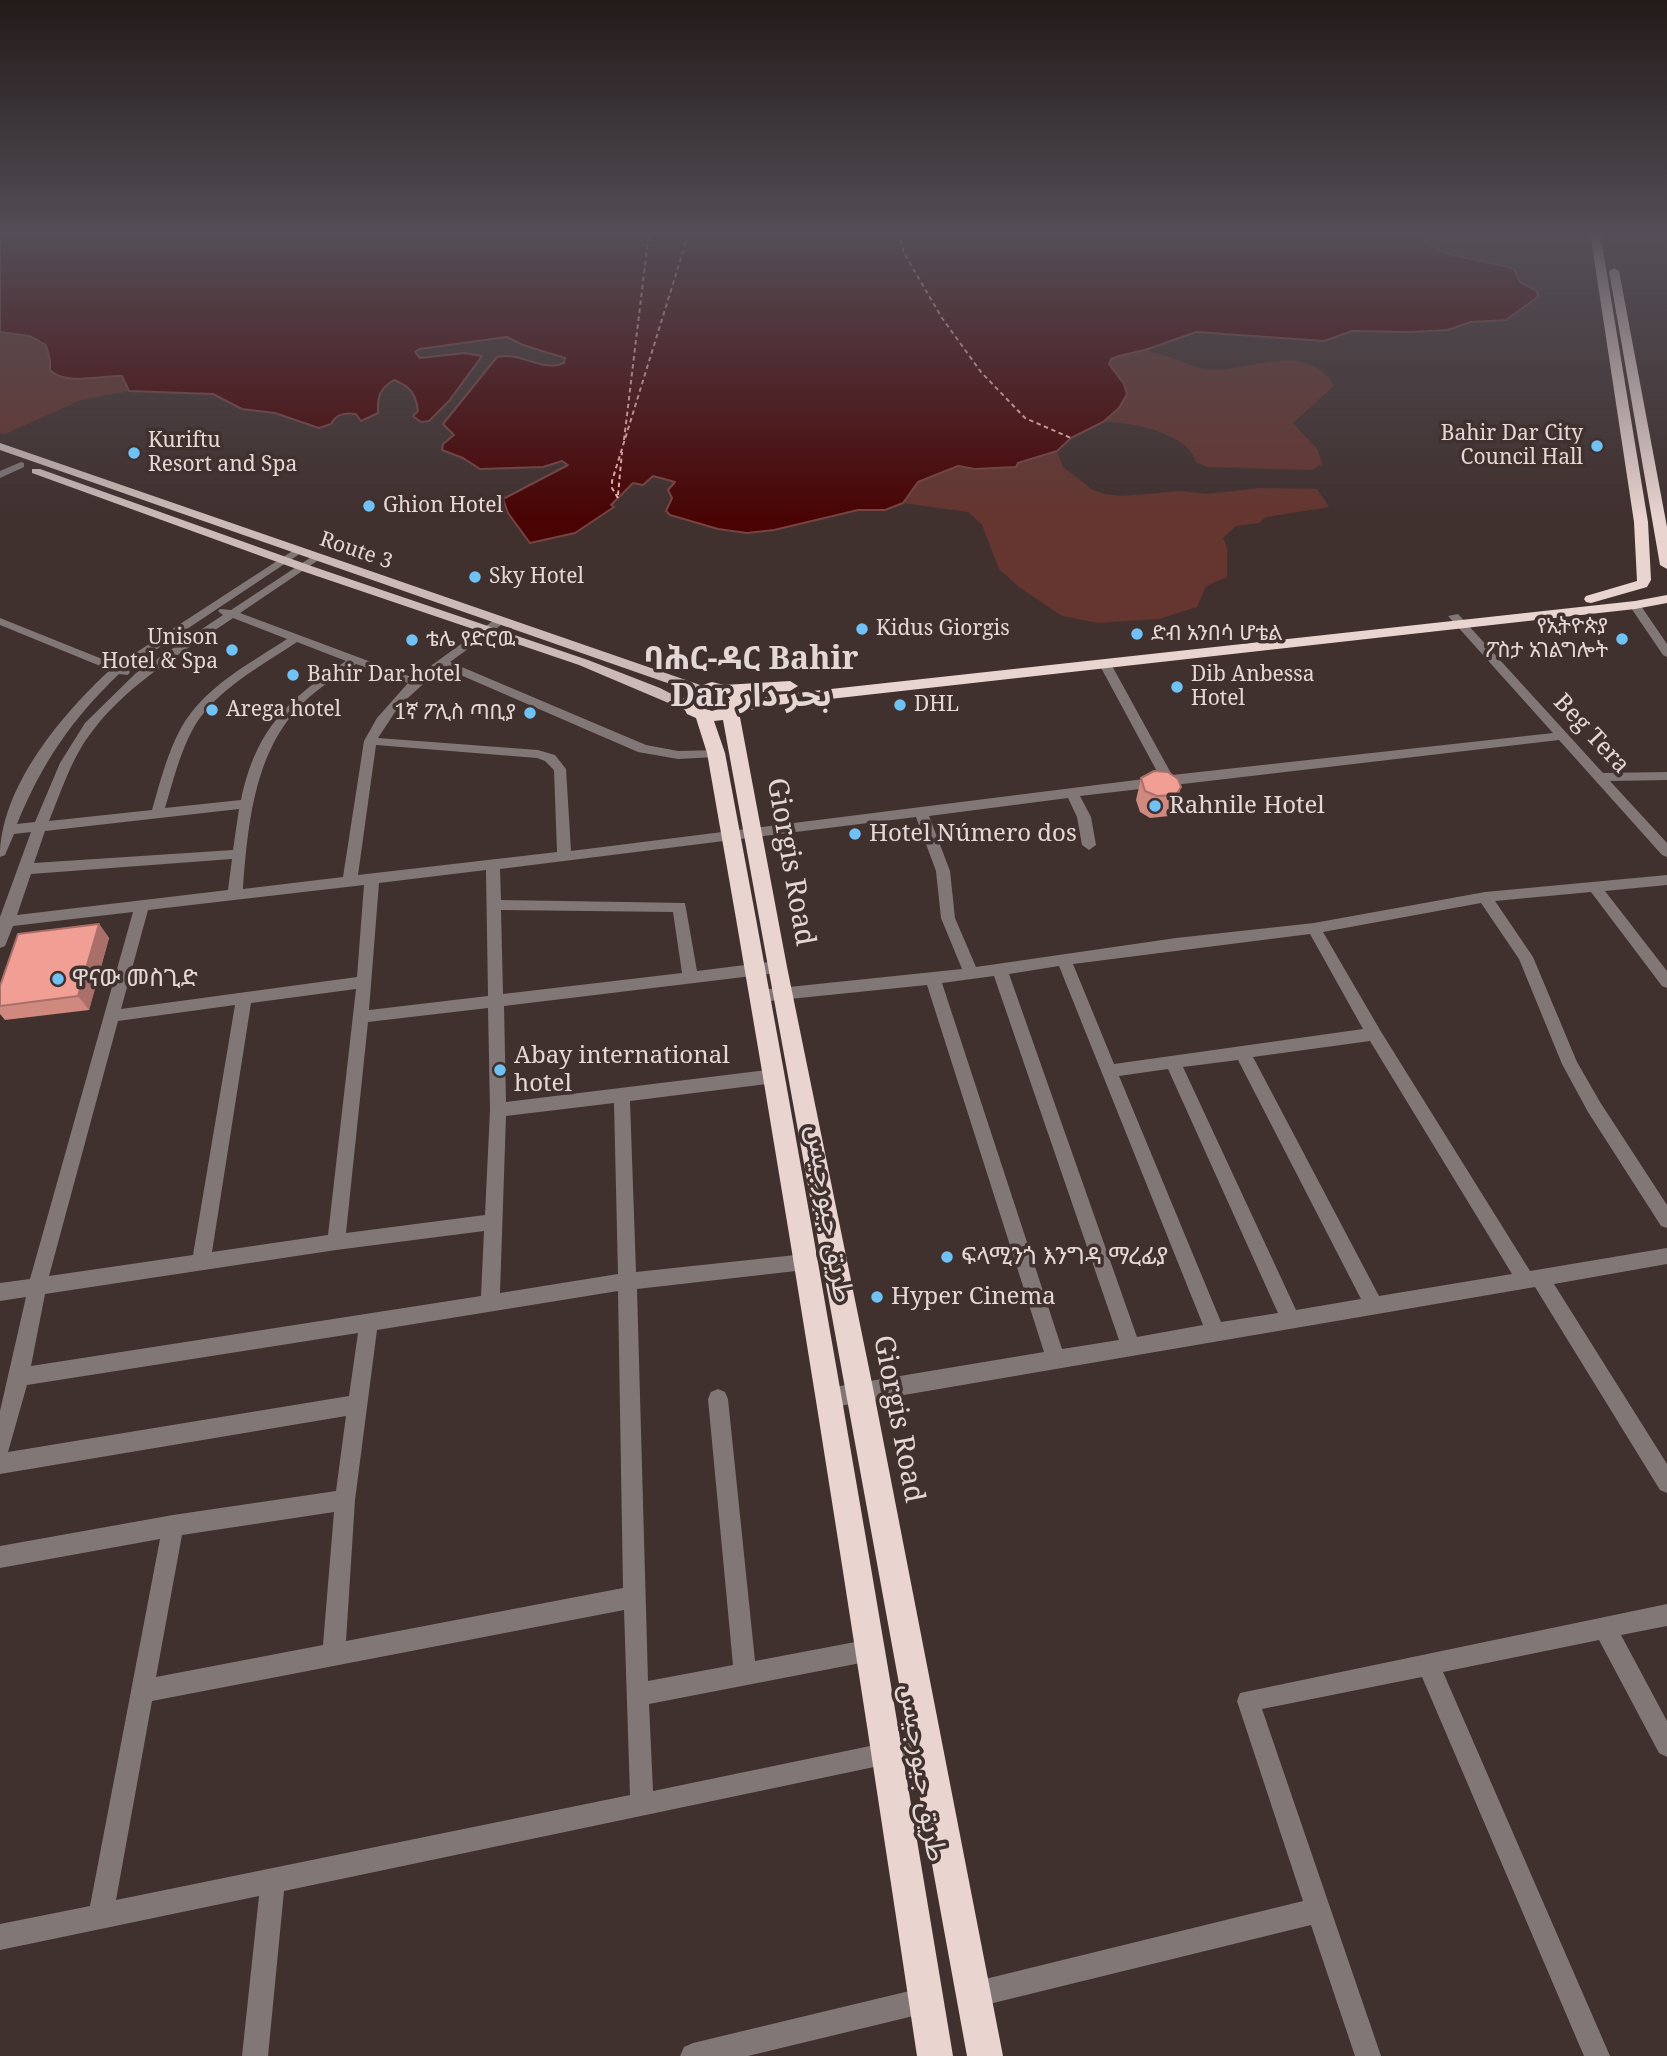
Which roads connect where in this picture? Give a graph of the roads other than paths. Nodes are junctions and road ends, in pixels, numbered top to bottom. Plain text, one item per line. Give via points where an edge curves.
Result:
1 (1609, 328) edge
2 (1624, 328) edge
3 (0, 454) edge
4 (20, 465) junction
5 (0, 475) edge
6 (100, 480) junction
7 (84, 489) junction
8 (297, 551) junction
9 (316, 557) junction
10 (282, 561) junction
11 (1667, 565) edge
12 (301, 567) junction
13 (1667, 580) edge
14 (1643, 582) junction
15 (1667, 598) edge
16 (1634, 606) junction
17 (213, 607) junction
18 (232, 614) junction
19 (501, 620) junction
20 (1457, 620) junction
21 (0, 621) edge
22 (488, 630) junction
23 (296, 638) junction
24 (1148, 653) junction
25 (1667, 653) edge
26 (355, 660) junction
27 (1085, 660) junction
28 (442, 663) junction
29 (1105, 664) junction
30 (117, 670) junction
31 (140, 676) junction
32 (415, 682) junction
33 (701, 690) junction
34 (731, 703) junction
35 (697, 711) junction
36 (1562, 736) junction
37 (370, 740) junction
38 (716, 753) junction
39 (1667, 776) edge
40 (1600, 777) junction
41 (1168, 780) junction
42 (1072, 793) junction
43 (247, 804) junction
44 (921, 812) junction
45 (157, 814) junction
46 (40, 826) junction
47 (8, 830) junction
48 (744, 835) junction
49 (1089, 845) dead end
50 (0, 852) edge
51 (1667, 852) edge
52 (239, 854) junction
53 (564, 856) junction
54 (493, 865) junction
55 (25, 869) junction
56 (372, 879) junction
57 (1667, 880) edge
58 (350, 881) junction
59 (1594, 886) junction
60 (235, 895) junction
61 (1485, 897) junction
62 (495, 905) junction
63 (142, 906) junction
64 (4, 922) edge
65 (1314, 928) junction
66 (0, 942) edge
67 (1064, 960) junction
68 (999, 968) junction
69 (766, 969) junction
70 (971, 973) junction
71 (690, 978) junction
72 (933, 979) junction
73 (363, 982) junction
74 (1667, 982) edge
75 (772, 995) junction
76 (244, 998) junction
77 (497, 1002) junction
78 (112, 1017) junction
79 (361, 1017) junction
80 (1374, 1034) junction
81 (1242, 1052) junction
82 (1173, 1062) junction
83 (1110, 1070) junction
84 (775, 1076) junction
85 (622, 1096) junction
86 (498, 1110) junction
87 (1667, 1220) edge
88 (493, 1222) junction
89 (336, 1242) junction
90 (1667, 1256) edge
91 (805, 1262) junction
92 (201, 1263) junction
93 (1533, 1279) junction
94 (629, 1281) junction
95 (37, 1287) junction
96 (0, 1292) edge
97 (490, 1302) junction
98 (1374, 1306) junction
99 (1292, 1320) junction
100 (369, 1321) junction
101 (1216, 1333) junction
102 (1130, 1347) junction
103 (1056, 1360) junction
104 (19, 1377) junction
105 (861, 1393) junction
106 (828, 1398) junction
107 (718, 1399) dead end
108 (359, 1404) junction
109 (0, 1448) edge
110 (0, 1464) edge
111 (1667, 1483) edge
112 (345, 1500) junction
113 (173, 1525) junction
114 (0, 1557) edge
115 (632, 1597) junction
116 (1667, 1615) edge
117 (1605, 1628) junction
118 (871, 1650) junction
119 (334, 1652) junction
120 (1428, 1664) junction
121 (745, 1674) junction
122 (145, 1690) junction
123 (636, 1695) junction
124 (1667, 1745) edge
125 (928, 1746) junction
126 (887, 1755) junction
127 (642, 1805) junction
128 (273, 1881) junction
129 (1320, 1910) junction
130 (101, 1916) junction
131 (0, 1937) edge
132 (973, 1995) junction
133 (926, 2000) junction
134 (256, 2056) edge
135 (693, 2056) edge
136 (935, 2056) edge
137 (985, 2056) edge
138 (1368, 2056) edge
139 (1597, 2056) edge

1 - 14 highway via 1641,522
2 - 11 highway
3 - 4 main road
3 - 6 main road, Route 3 via 16,451
4 - 5 street
4 - 7 main road
6 - 7 main road
6 - 8 main road, Route 3
7 - 10 main road
8 - 9 main road, Route 3
8 - 10 street
9 - 12 street
9 - 19 main road, Route 3
10 - 12 main road
10 - 17 street
12 - 18 street
12 - 22 main road
13 - 14 highway
14 - 15 highway via 1649,592
14 - 20 highway via 1580,601
15 - 16 highway
16 - 20 highway
16 - 25 street
17 - 18 street
17 - 30 street
18 - 23 street
18 - 31 street
19 - 22 street
19 - 33 main road, Route 3
20 - 24 highway
20 - 36 street, Beg Tera
21 - 30 street
22 - 28 street
22 - 35 main road
23 - 26 street
23 - 45 street via 228,685 189,725
24 - 27 highway
24 - 29 highway
26 - 32 street
26 - 43 street via 298,701 279,723 264,748
27 - 29 highway
27 - 34 highway
28 - 32 street
28 - 38 street via 643,749 678,755
29 - 41 street
30 - 31 street
30 - 47 street via 57,732 34,769
31 - 46 street via 76,743
32 - 37 street via 380,719
33 - 34 highway via 712,687
33 - 35 highway via 691,697
34 - 35 highway via 718,716
34 - 48 highway, Giorgis Road
35 - 38 highway, طريق جيورجيس
36 - 40 street, Beg Tera
36 - 41 street
37 - 53 street via 550,758 561,769
37 - 58 street
38 - 48 highway, طريق جيورجيس
39 - 40 street
40 - 51 street, Beg Tera
41 - 42 street
42 - 44 street
42 - 49 street via 1084,817
43 - 45 street
43 - 52 street
44 - 48 street
44 - 70 street via 943,871 948,918
45 - 46 street
46 - 47 street
46 - 55 street
47 - 50 street
48 - 53 street
48 - 69 highway, طريق جيورجيس
52 - 55 street
52 - 60 street
53 - 54 street
54 - 56 street
54 - 62 street
55 - 64 street
56 - 58 street
56 - 73 street
57 - 59 street
58 - 60 street
59 - 61 street
59 - 74 street
60 - 63 street
61 - 65 street
61 - 87 street via 1526,957 1570,1064 1594,1107
62 - 71 street via 680,907
62 - 77 street
63 - 64 street
63 - 78 street
64 - 66 street
65 - 67 street
65 - 80 street
67 - 68 street
67 - 83 street
68 - 70 street
68 - 102 street
69 - 71 street
69 - 75 highway, طريق جيورجيس
70 - 72 street
71 - 77 street
72 - 75 street
72 - 103 street
73 - 76 street
73 - 79 street
75 - 84 highway, طريق جيورجيس
75 - 105 highway, Giorgis Road
76 - 78 street
76 - 92 street
77 - 79 street
77 - 86 street
78 - 95 street
79 - 89 street
80 - 81 street
80 - 93 street
81 - 82 street
81 - 98 street
82 - 83 street
82 - 99 street
83 - 101 street
84 - 85 street
84 - 91 highway, طريق جيورجيس
85 - 86 street
85 - 94 street
86 - 88 street
88 - 89 street
88 - 97 street
89 - 92 street
90 - 93 street
91 - 94 street
91 - 106 highway, طريق جيورجيس
92 - 95 street
93 - 98 street
93 - 111 street
94 - 97 street
94 - 115 street
95 - 96 street
95 - 104 street
97 - 100 street
98 - 99 street
99 - 101 street
100 - 104 street
100 - 108 street
101 - 102 street
102 - 103 street
103 - 105 street
104 - 109 street
105 - 106 street
105 - 125 highway, Giorgis Road
106 - 118 highway, طريق جيورجيس
107 - 121 street
108 - 110 street
108 - 112 street
112 - 113 street
112 - 119 street
113 - 114 street
113 - 122 street
115 - 119 street
115 - 123 street
116 - 117 street
117 - 120 street
117 - 124 street
118 - 121 street
118 - 126 highway, طريق جيورجيس
119 - 122 street
120 - 129 street via 1248,1700
120 - 139 street
121 - 123 street
122 - 130 street
123 - 127 street
125 - 126 street
125 - 132 highway, Giorgis Road
126 - 127 street
126 - 133 highway, طريق جيورجيس
127 - 128 street
128 - 130 street
128 - 134 street
129 - 132 street
129 - 138 street
130 - 131 street
132 - 137 highway, Giorgis Road
133 - 135 street
133 - 136 highway, طريق جيورجيس

